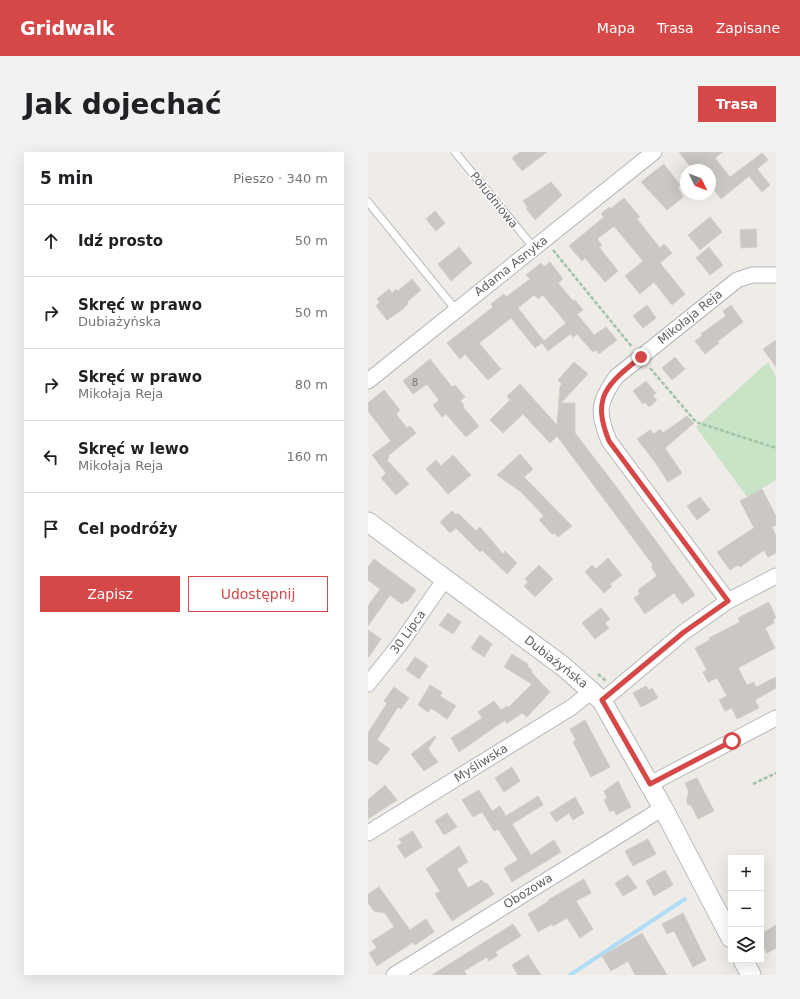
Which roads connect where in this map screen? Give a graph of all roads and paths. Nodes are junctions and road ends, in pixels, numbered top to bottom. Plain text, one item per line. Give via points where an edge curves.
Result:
1 (455, 152) edge
2 (654, 152) edge
3 (368, 202) edge
4 (534, 248) junction
5 (776, 275) edge
6 (456, 310) junction
7 (368, 381) edge
8 (368, 522) edge
9 (776, 576) edge
10 (445, 579) junction
11 (728, 601) junction
12 (368, 684) edge
13 (597, 695) junction
14 (776, 718) edge
15 (776, 773) edge
16 (650, 784) junction
17 (753, 784) dead end
18 (662, 808) junction
19 (368, 833) edge
20 (728, 932) edge
21 (745, 963) edge
22 (394, 975) edge
23 (751, 975) edge

1 - 4 lane, Południowa
2 - 4 street, Adama Asnyka
3 - 6 lane
4 - 6 street, Adama Asnyka
5 - 11 street, Mikołaja Reja via 752,275 737,280 616,377 605,392 601,407 601,422 609,441
6 - 7 street, Adama Asnyka
8 - 10 street, Dubiażyńska
9 - 11 street
10 - 12 street, 30 Lipca via 400,644
10 - 13 street, Dubiażyńska via 564,667
11 - 13 street
13 - 16 street, Dubiażyńska
13 - 19 street, Myśliwska via 572,706
14 - 16 street
15 - 17 path
16 - 18 street, Dubiażyńska
18 - 20 street, Dubiażyńska
18 - 22 street, Obozowa
21 - 23 street

